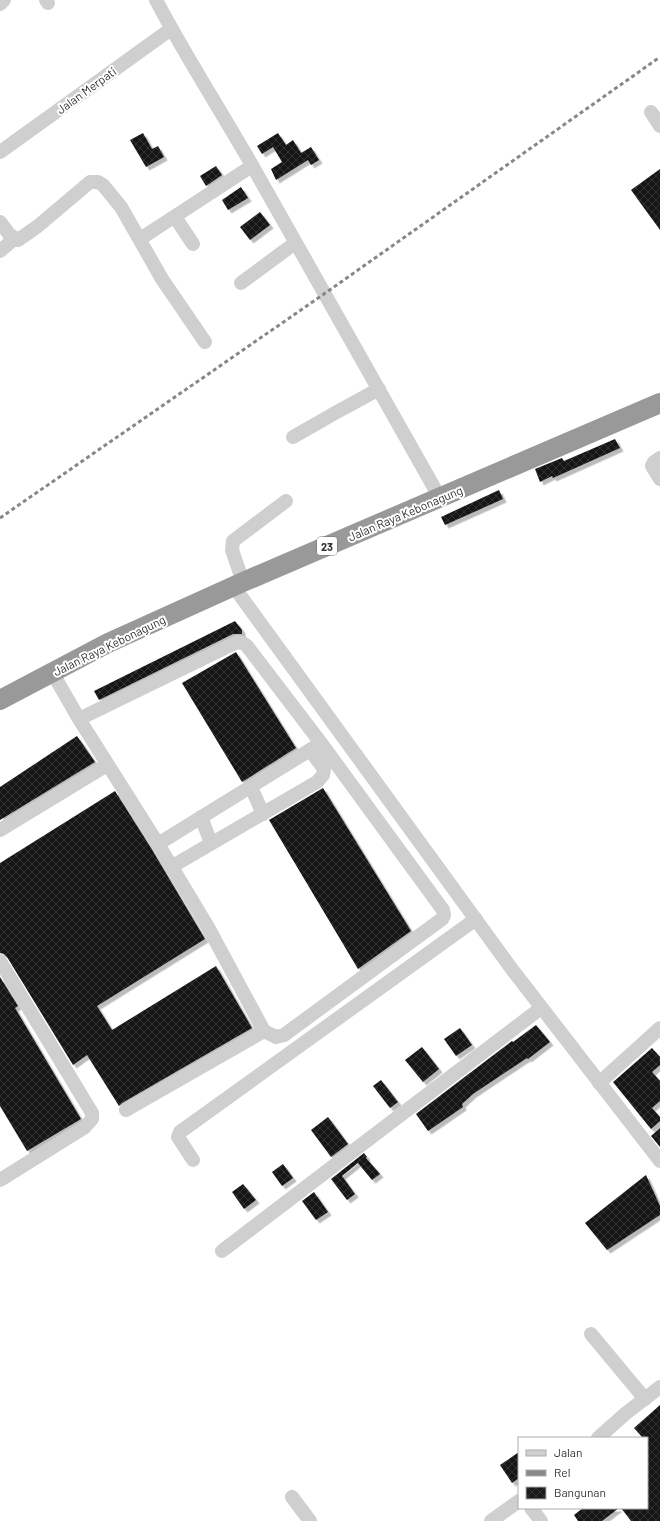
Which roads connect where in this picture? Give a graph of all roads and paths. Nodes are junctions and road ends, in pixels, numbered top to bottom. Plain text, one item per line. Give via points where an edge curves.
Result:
1 (4, 0) edge
2 (156, 0) edge
3 (0, 4) edge
4 (171, 29) junction
5 (651, 112) dead end
6 (660, 126) edge
7 (0, 152) edge
8 (252, 166) junction
9 (174, 217) junction
10 (0, 222) edge
11 (14, 239) junction
12 (140, 239) junction
13 (295, 243) junction
14 (193, 244) dead end
15 (0, 251) edge
16 (241, 282) dead end
17 (205, 342) dead end
18 (379, 389) junction
19 (660, 403) edge
20 (293, 437) dead end
21 (660, 458) edge
22 (660, 480) edge
23 (440, 498) junction
24 (286, 501) dead end
25 (239, 584) junction
26 (52, 672) junction
27 (0, 700) edge
28 (79, 719) junction
29 (315, 746) junction
30 (107, 765) junction
31 (250, 787) junction
32 (262, 814) junction
33 (201, 818) junction
34 (0, 830) edge
35 (211, 843) junction
36 (158, 844) junction
37 (171, 866) junction
38 (476, 919) junction
39 (0, 961) edge
40 (541, 1008) junction
41 (660, 1028) edge
42 (264, 1031) junction
43 (599, 1082) junction
44 (126, 1110) dead end
45 (658, 1155) edge
46 (193, 1160) dead end
47 (0, 1180) edge
48 (222, 1251) dead end
49 (591, 1334) dead end
50 (660, 1387) edge
51 (645, 1399) junction
52 (599, 1437) edge
53 (292, 1496) dead end
54 (518, 1502) edge
55 (533, 1509) edge
56 (310, 1521) edge
57 (491, 1521) edge
58 (541, 1521) edge

1 - 3 street
2 - 4 street
4 - 7 street, Jalan Merpati
4 - 8 street
5 - 6 street
8 - 9 street
8 - 13 street
9 - 12 street
9 - 14 street
10 - 11 street
11 - 12 street via 20,239 34,229 90,182 98,182 120,207
11 - 15 street
12 - 17 street via 162,279
13 - 16 street
13 - 18 street
18 - 20 street
18 - 23 street
19 - 23 highway, Jalan Raya Kebonagung / 23
21 - 22 street via 652,466
23 - 25 highway, Jalan Raya Kebonagung / 23
24 - 25 street via 233,541 232,550
25 - 26 highway, Jalan Raya Kebonagung / 23 via 108,643
25 - 38 street
26 - 27 highway, Jalan Raya Kebonagung / 23
26 - 28 street
28 - 29 street via 237,642 247,646
28 - 30 street
29 - 31 street
29 - 32 street via 324,769 323,776
29 - 42 street via 443,910 444,915 284,1035 276,1036
30 - 34 street
30 - 36 street
31 - 32 street
31 - 33 street
32 - 35 street
33 - 35 street
33 - 36 street
35 - 37 street
36 - 37 street
37 - 42 street via 208,927
38 - 40 street
38 - 46 street via 180,1132 178,1137
39 - 47 street via 92,1113 92,1119 85,1127
40 - 43 street
40 - 48 street
41 - 43 street
42 - 44 street
43 - 45 street
49 - 51 street
50 - 51 street
51 - 52 street
53 - 56 street
54 - 57 street
55 - 58 street

